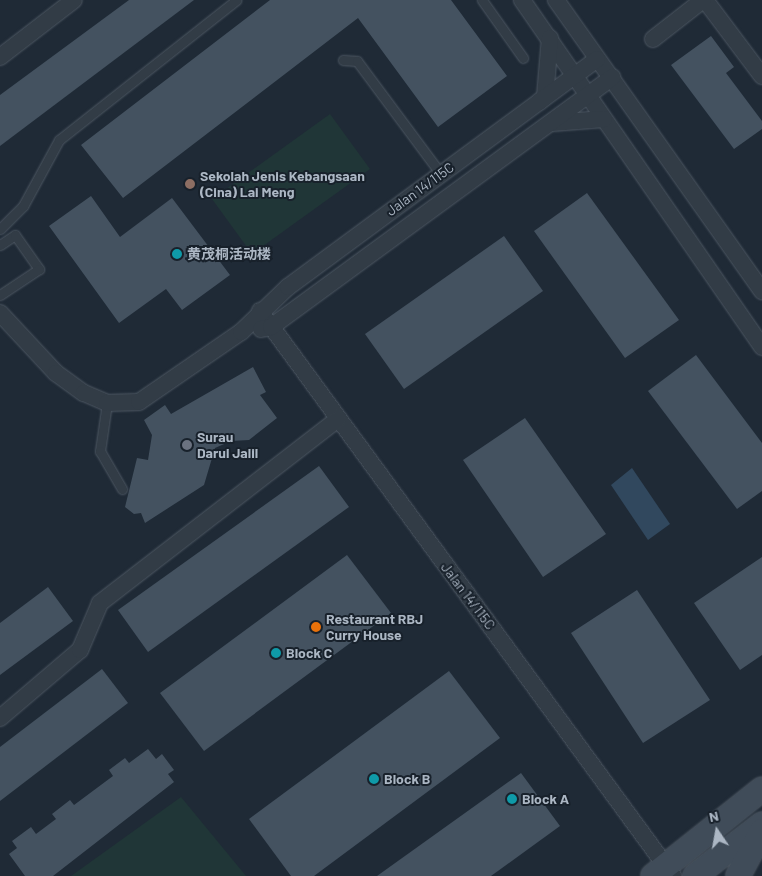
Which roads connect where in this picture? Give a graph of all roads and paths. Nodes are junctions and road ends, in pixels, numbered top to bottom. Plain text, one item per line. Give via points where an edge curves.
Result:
1 (74, 0) edge
2 (236, 0) edge
3 (482, 0) edge
4 (522, 0) edge
5 (556, 0) edge
6 (704, 0) edge
7 (550, 38) junction
8 (653, 39) dead end
9 (0, 57) edge
10 (523, 58) dead end
11 (597, 59) junction
12 (343, 60) dead end
13 (576, 75) junction
14 (762, 76) edge
15 (612, 77) junction
16 (588, 95) junction
17 (533, 106) junction
18 (604, 119) junction
19 (550, 123) junction
20 (441, 174) junction
21 (0, 229) edge
22 (0, 245) edge
23 (762, 291) edge
24 (0, 295) edge
25 (260, 311) junction
26 (0, 313) edge
27 (271, 327) junction
28 (241, 332) junction
29 (762, 347) edge
30 (108, 402) junction
31 (338, 419) junction
32 (122, 489) dead end
33 (0, 718) edge
34 (762, 789) edge
35 (762, 824) edge
36 (762, 831) edge
37 (664, 872) edge
38 (695, 876) edge
39 (738, 876) edge

1 - 9 street
2 - 21 lane via 59,140 23,206
3 - 10 lane
4 - 7 street
5 - 11 street
6 - 8 street
6 - 14 street
7 - 13 street
7 - 17 street via 545,97
11 - 13 street, Jalan 14/115C
11 - 15 street
12 - 20 lane via 357,60
13 - 16 street
13 - 17 street, Jalan 14/115C
15 - 16 street, Jalan 14/115C
15 - 23 street
16 - 18 street
16 - 19 street, Jalan 14/115C
17 - 20 street, Jalan 14/115C
18 - 19 street
18 - 29 street
19 - 27 street, Jalan 14/115C
20 - 25 street, Jalan 14/115C
22 - 24 lane via 15,235 39,268
25 - 27 street, Jalan 14/115C
25 - 28 street
26 - 30 street via 56,374 84,393
27 - 28 street
27 - 31 street, Jalan 14/115C
28 - 30 street via 154,394 124,405
30 - 32 lane via 100,451
31 - 33 street via 100,602 80,650
31 - 37 street, Jalan 14/115C
34 - 37 main road
35 - 38 main road
36 - 39 main road

